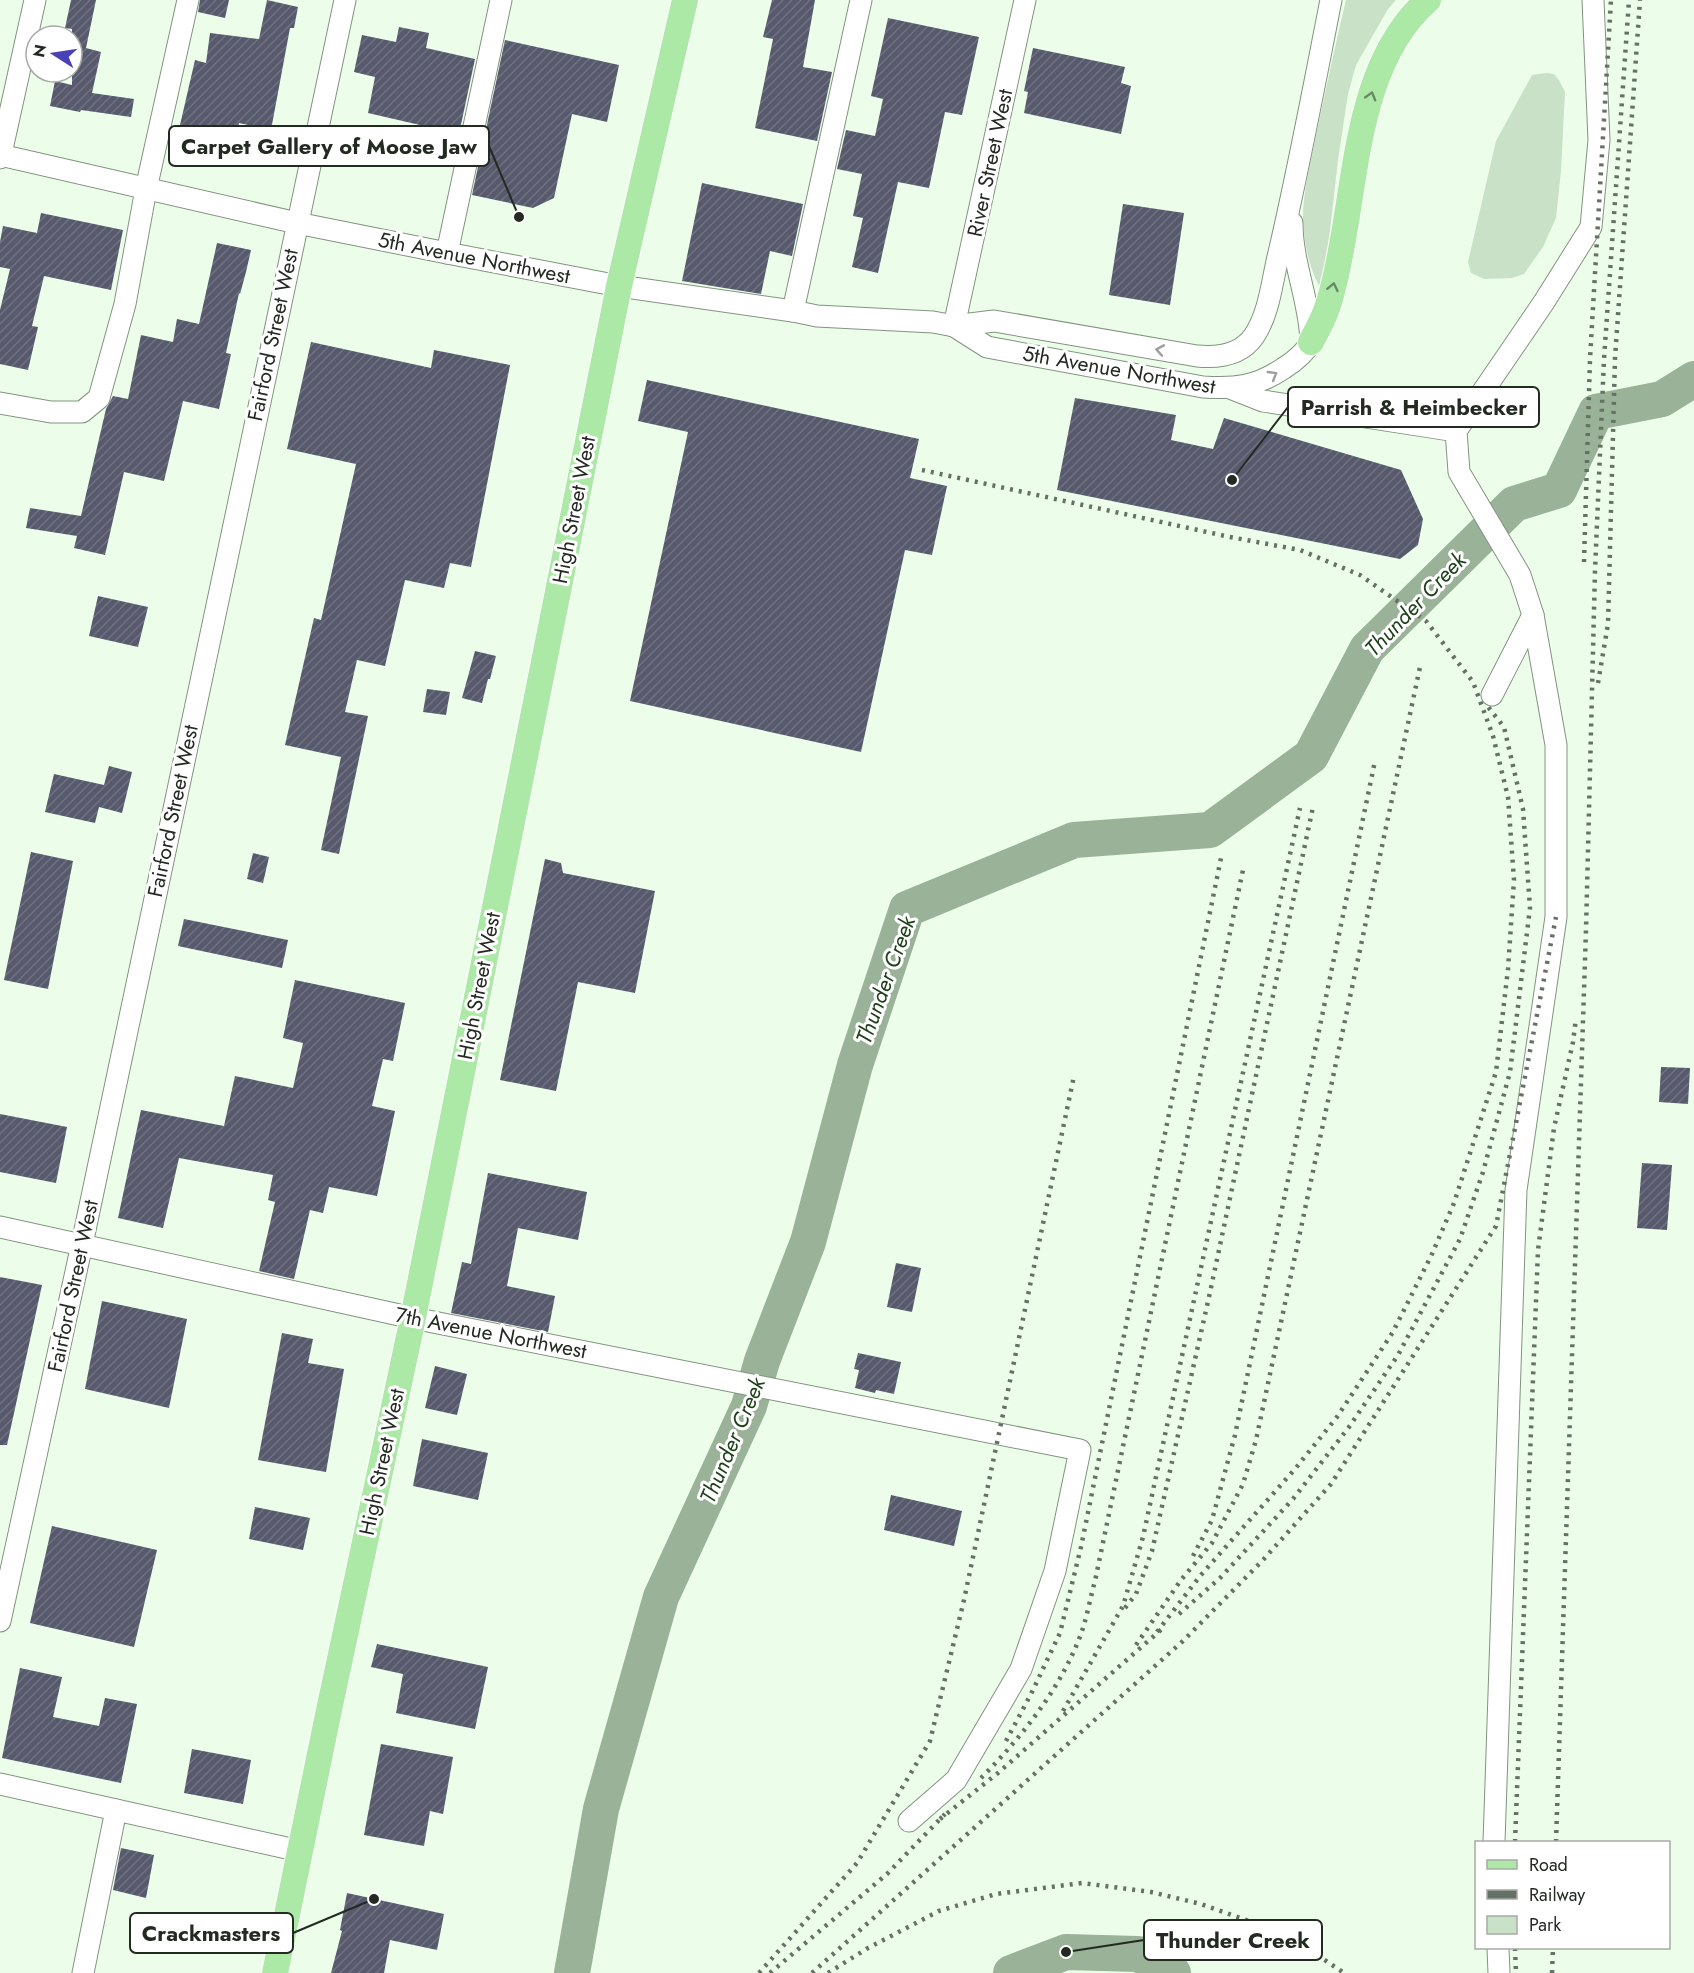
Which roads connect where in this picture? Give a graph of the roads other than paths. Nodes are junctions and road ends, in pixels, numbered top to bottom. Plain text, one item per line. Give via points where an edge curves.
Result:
1 (35, 0) edge
2 (188, 0) edge
3 (345, 0) edge
4 (501, 0) edge
5 (685, 0) edge
6 (861, 0) edge
7 (1025, 0) edge
8 (1331, 0) edge
9 (1428, 0) edge
10 (1593, 0) edge
11 (0, 156) edge
12 (146, 189) junction
13 (1292, 198) junction
14 (297, 223) junction
15 (447, 253) junction
16 (619, 286) junction
17 (793, 310) junction
18 (954, 326) junction
19 (1311, 342) junction
20 (1229, 388) junction
21 (0, 403) edge
22 (1455, 431) junction
23 (1533, 615) junction
24 (1492, 695) dead end
25 (0, 1227) edge
26 (82, 1244) junction
27 (413, 1318) junction
28 (0, 1621) edge
29 (0, 1784) edge
30 (116, 1810) junction
31 (909, 1821) dead end
32 (1494, 1841) edge
33 (300, 1851) junction
34 (1498, 1949) edge
35 (83, 1973) edge
36 (275, 1973) edge
37 (1499, 1973) edge

1 - 11 street
2 - 12 street
3 - 14 street, Fairford Street West
4 - 15 street
5 - 16 main road, High Street West
6 - 17 street
7 - 18 street, River Street West
8 - 13 street
19 -> 9 main road via 1332,294 1375,80 1398,38
10 - 22 street via 1599,140 1592,227
11 - 12 street, 5th Avenue Northwest
12 - 14 street, 5th Avenue Northwest
12 - 21 street via 125,304 99,398 82,412 51,412
13 -> 18 street, 5th Avenue Northwest via 1260,325 1254,337 1239,350 1218,357 1197,356 994,321
13 - 19 street via 1293,245
14 - 15 street, 5th Avenue Northwest
14 - 26 street, Fairford Street West
15 - 16 street, 5th Avenue Northwest
16 - 17 street, 5th Avenue Northwest
16 - 27 main road, High Street West
17 - 18 street, 5th Avenue Northwest via 817,316
18 - 20 street, 5th Avenue Northwest via 987,347 1203,387
20 -> 19 street, 5th Avenue Northwest via 1252,385 1273,376
20 - 22 street via 1263,401
22 - 23 street via 1459,472 1520,575
23 - 24 street
23 - 32 street via 1556,745 1556,917 1516,1190
25 - 26 street, 7th Avenue Northwest
26 - 27 street, 7th Avenue Northwest
26 - 28 street, Fairford Street West
27 - 31 street, 7th Avenue Northwest via 1080,1450 1055,1571 1021,1668 956,1780
27 - 33 main road, High Street West
29 - 30 street
30 - 33 street
30 - 35 street
33 - 36 main road, High Street West
34 - 37 street

